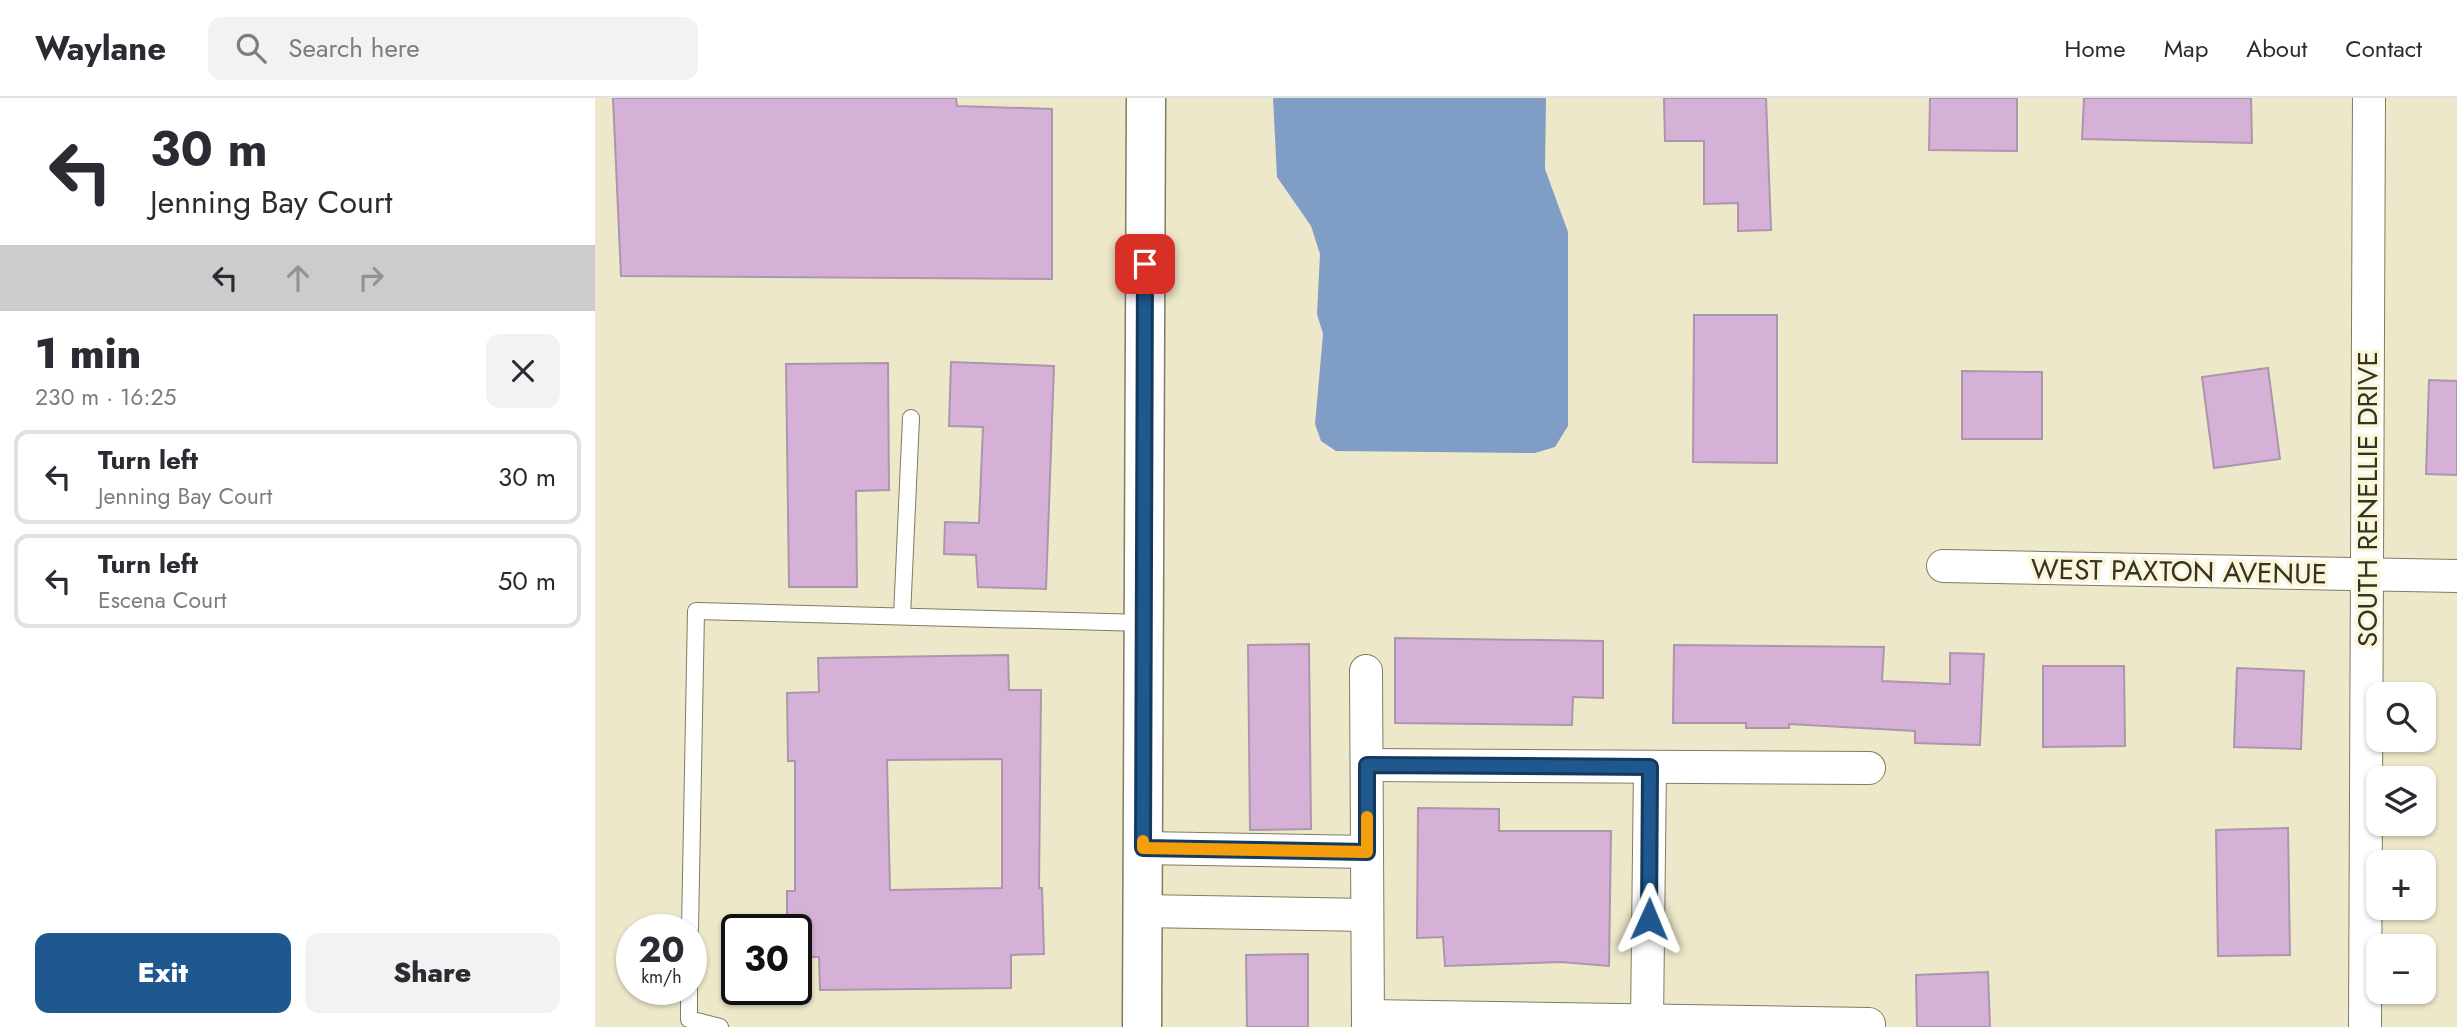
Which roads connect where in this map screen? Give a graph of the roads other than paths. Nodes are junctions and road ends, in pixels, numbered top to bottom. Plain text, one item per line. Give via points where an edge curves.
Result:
1 (1146, 98) edge
2 (2369, 98) edge
3 (911, 418) dead end
4 (1943, 566) dead end
5 (2366, 575) junction
6 (2457, 576) edge
7 (902, 616) junction
8 (1143, 623) junction
9 (1366, 671) dead end
10 (1367, 765) junction
11 (1650, 767) junction
12 (1869, 768) dead end
13 (1143, 848) junction
14 (1367, 852) junction
15 (1142, 911) junction
16 (690, 914) edge
17 (1367, 915) junction
18 (689, 1005) edge
19 (1368, 1021) edge
20 (1647, 1021) junction
21 (1869, 1024) dead end
22 (720, 1027) edge
23 (1142, 1027) edge
24 (2365, 1027) edge

1 - 8 street
2 - 5 street, SOUTH RENELLIE DRIVE
3 - 7 lane
4 - 5 street, WEST PAXTON AVENUE
5 - 6 street, WEST PAXTON AVENUE
5 - 24 street, SOUTH RENELLIE DRIVE
7 - 8 lane
7 - 16 lane via 695,611
8 - 13 street
9 - 10 street
10 - 11 street
10 - 14 street
11 - 12 street
11 - 20 street
13 - 14 street
13 - 15 street
14 - 17 street
15 - 17 street
15 - 23 street
17 - 19 street
18 - 22 lane via 689,1019
19 - 20 street
20 - 21 street

